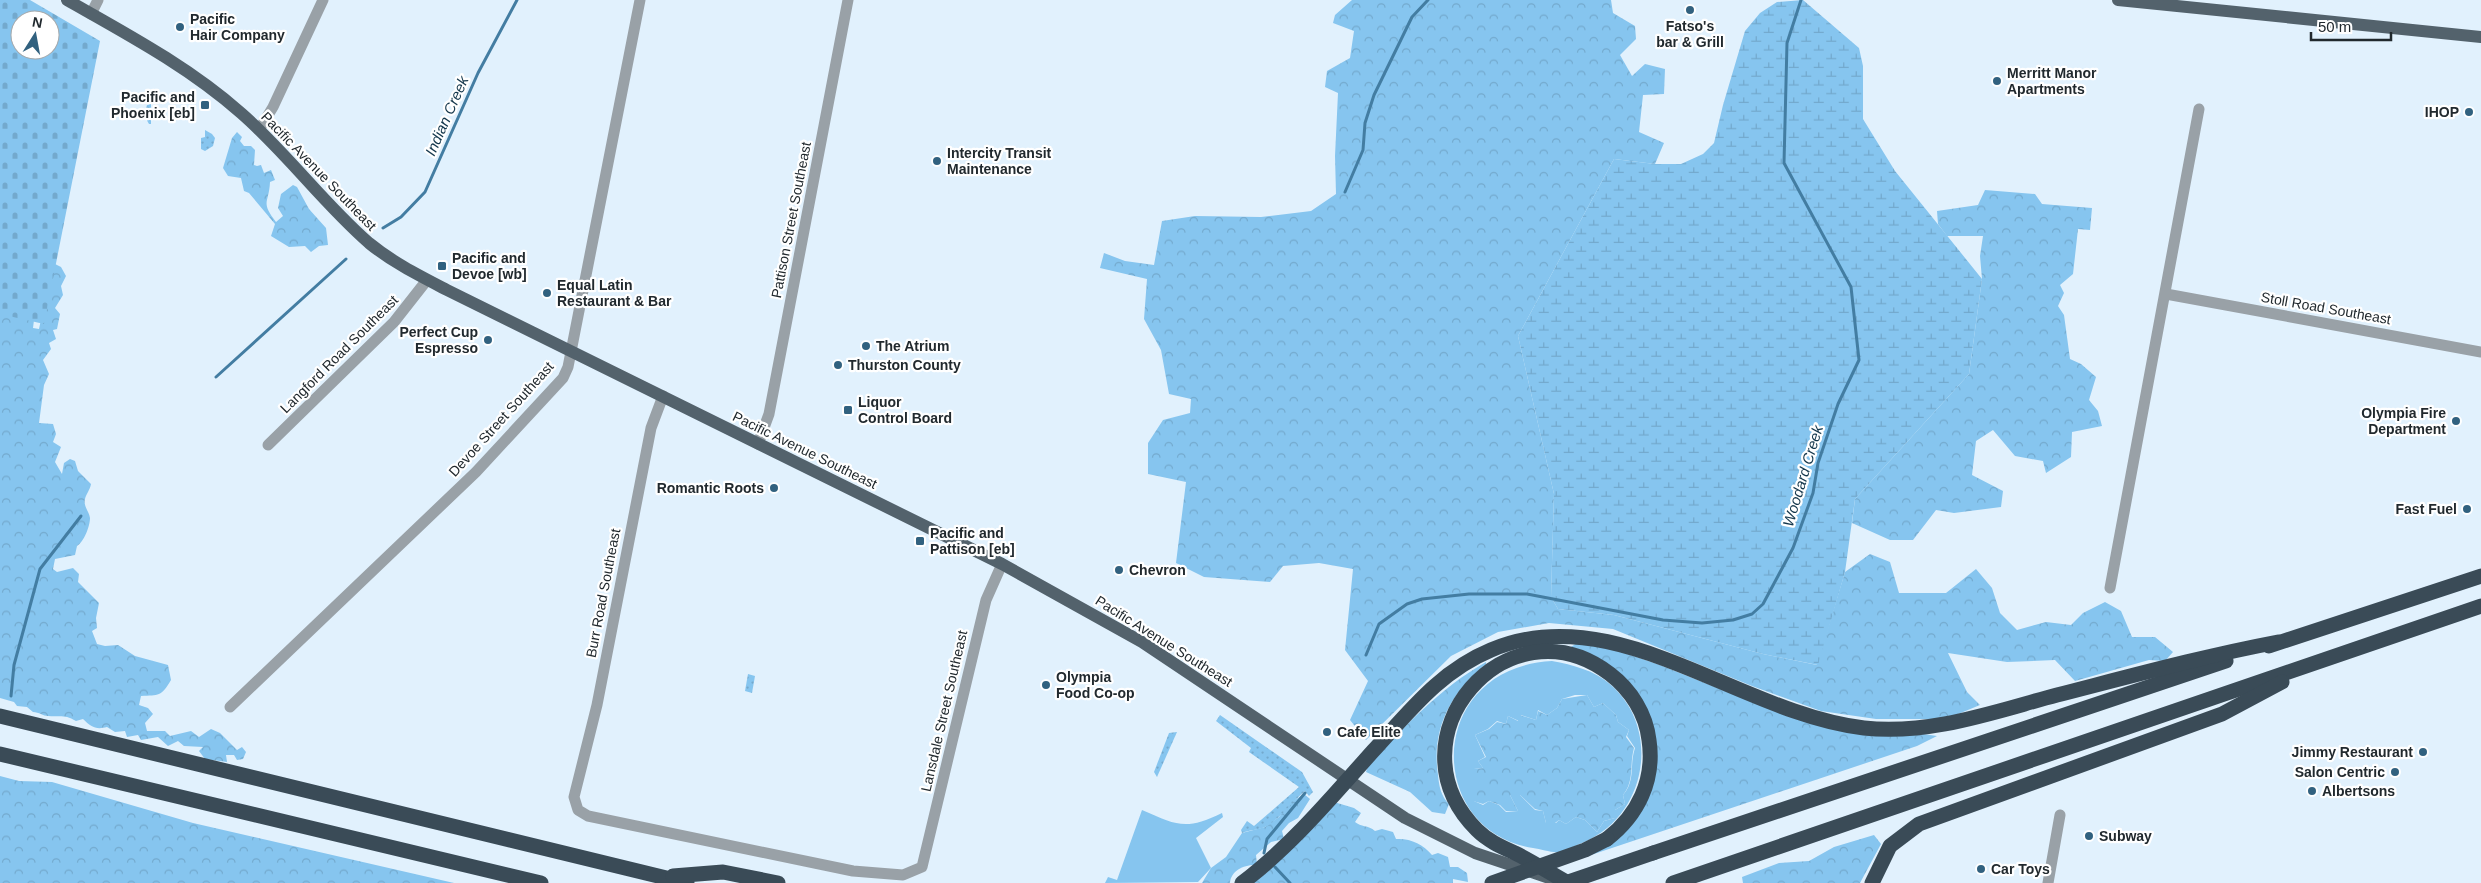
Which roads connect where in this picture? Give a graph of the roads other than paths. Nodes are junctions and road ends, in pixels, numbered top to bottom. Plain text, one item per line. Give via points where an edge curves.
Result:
1 (67, 0) edge
2 (98, 0) edge
3 (323, 0) edge
4 (640, 0) edge
5 (848, 0) edge
6 (2118, 0) edge
7 (2124, 0) edge
8 (91, 14) junction
9 (2481, 37) edge
10 (2199, 109) dead end
11 (259, 130) junction
12 (427, 280) junction
13 (2166, 294) junction
14 (571, 350) junction
15 (2481, 352) edge
16 (663, 396) junction
17 (758, 444) junction
18 (268, 445) dead end
19 (1002, 564) junction
20 (2481, 576) edge
21 (2110, 588) dead end
22 (2481, 606) edge
23 (2278, 642) junction
24 (2323, 660) junction
25 (230, 707) dead end
26 (0, 716) edge
27 (0, 754) edge
28 (1347, 780) junction
29 (2060, 816) dead end
30 (922, 867) joint
31 (663, 877) junction
32 (541, 883) edge
33 (687, 883) edge
34 (778, 883) edge
35 (1242, 883) edge
36 (1492, 883) edge
37 (1565, 883) edge
38 (1673, 883) edge
39 (1872, 883) edge
40 (2048, 883) edge

1 - 8 main road, Pacific Avenue Southeast
2 - 8 street
3 - 11 street via 274,106
4 - 14 street, Devoe Street Southeast
5 - 17 street, Pattison Street Southeast via 769,414
6 - 7 main road
7 - 9 main road
8 - 11 main road, Pacific Avenue Southeast via 204,83
10 - 13 street
11 - 12 main road, Pacific Avenue Southeast via 350,226 393,260
12 - 14 main road, Pacific Avenue Southeast
12 - 18 street, Langford Road Southeast via 394,322
13 - 15 street, Stoll Road Southeast
13 - 21 street
14 - 16 main road, Pacific Avenue Southeast
14 - 25 street, Devoe Street Southeast via 563,378 476,472
16 - 17 main road, Pacific Avenue Southeast
16 - 30 street, Burr Road Southeast via 650,428 597,705 574,797 578,810 588,816 853,871 904,875
17 - 19 main road, Pacific Avenue Southeast
19 - 28 main road, Pacific Avenue Southeast via 1142,642
19 - 30 street, Lansdale Street Southeast via 984,610
20 - 23 highway
22 - 24 highway
23 - 28 highway via 2180,663 1943,726 1894,730 1838,724 1801,714 1617,643 1574,636 1533,638 1493,649 1456,668 1438,682
23 - 37 highway, bridge
24 - 38 highway
24 - 39 highway via 2222,714 1919,824 1890,846
26 - 31 highway
27 - 32 highway
28 - 35 highway via 1287,844
28 - 37 main road, Pacific Avenue Southeast via 1405,818 1452,843 1494,861
29 - 40 street
31 - 33 highway
31 - 34 highway via 722,872
36 - 37 highway, bridge via 1585,850 1607,839 1633,813 1643,795 1650,771 1646,725 1631,694 1615,677 1595,664 1558,653 1542,652 1515,657 1494,667 1463,695 1447,730 1444,766 1450,792 1464,817 1478,832 1496,845

